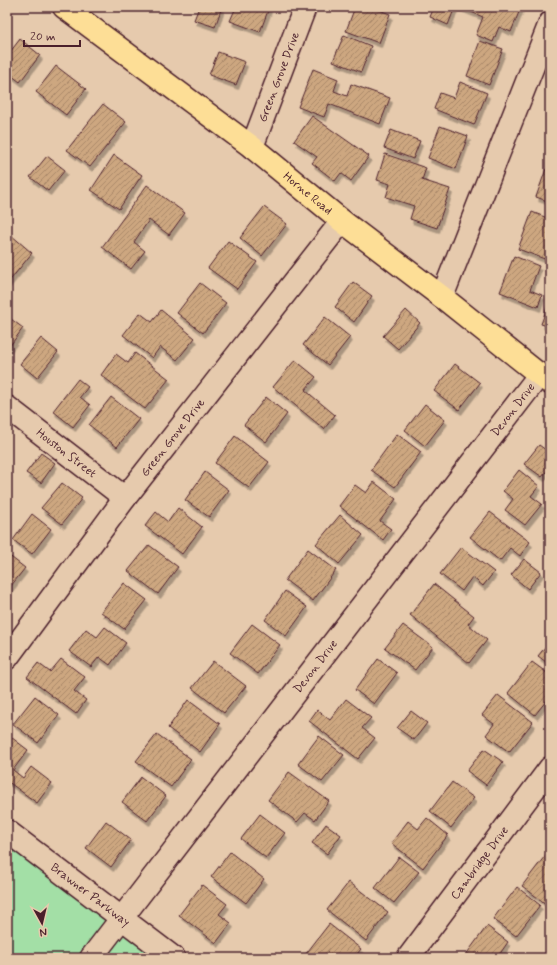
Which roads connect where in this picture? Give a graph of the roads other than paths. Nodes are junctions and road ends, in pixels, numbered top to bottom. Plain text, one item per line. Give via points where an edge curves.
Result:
1 (64, 7) edge
2 (305, 7) edge
3 (550, 23) edge
4 (252, 147) junction
5 (342, 221) junction
6 (442, 297) junction
7 (545, 379) edge
8 (7, 407) edge
9 (126, 498) junction
10 (7, 658) edge
11 (550, 768) edge
12 (7, 831) edge
13 (121, 918) junction
14 (92, 958) edge
15 (174, 958) edge
16 (408, 958) edge

1 - 4 main road, Horne Road
2 - 4 street, Green Grove Drive
3 - 6 street
4 - 5 main road, Horne Road
5 - 6 main road, Horne Road
5 - 9 street, Green Grove Drive
6 - 7 main road, Horne Road
7 - 13 street, Devon Drive
8 - 9 street, Houston Street
9 - 10 street, Green Grove Drive
11 - 16 street, Cambridge Drive
12 - 13 street, Brawner Parkway
13 - 14 street, Devon Drive
13 - 15 street, Brawner Parkway

